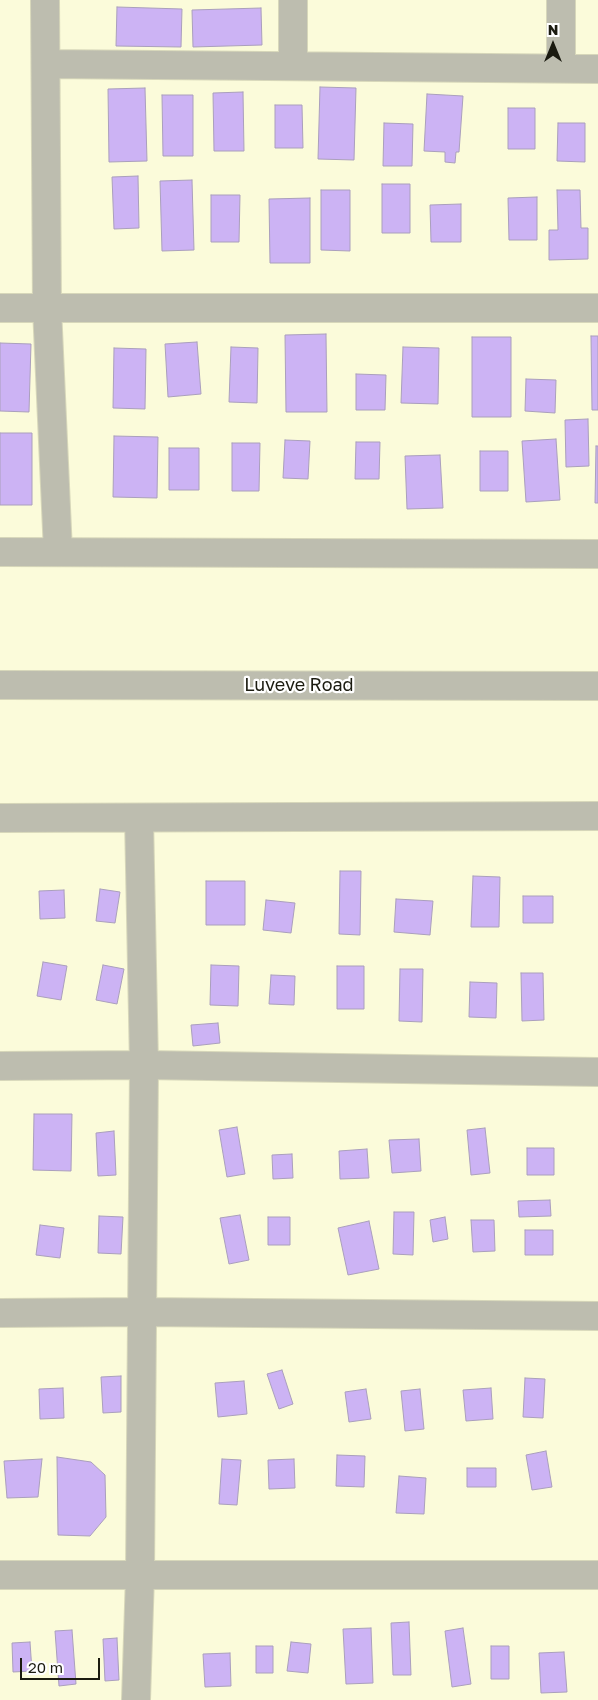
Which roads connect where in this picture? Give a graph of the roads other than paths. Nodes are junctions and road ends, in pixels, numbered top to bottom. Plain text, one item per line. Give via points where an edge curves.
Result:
1 (45, 0) edge
2 (293, 0) edge
3 (561, 0) edge
4 (46, 64) junction
5 (293, 66) junction
6 (561, 68) junction
7 (598, 69) edge
8 (0, 308) edge
9 (48, 308) junction
10 (598, 308) edge
11 (0, 552) edge
12 (58, 552) junction
13 (598, 554) edge
14 (0, 685) edge
15 (598, 686) edge
16 (598, 816) edge
17 (0, 818) edge
18 (139, 818) junction
19 (144, 1065) junction
20 (0, 1066) edge
21 (598, 1072) edge
22 (142, 1312) junction
23 (0, 1313) edge
24 (598, 1316) edge
25 (0, 1575) edge
26 (140, 1575) junction
27 (598, 1575) edge
28 (136, 1700) edge

1 - 4 street
2 - 5 street
3 - 6 street
4 - 5 street
4 - 9 street
5 - 6 street
6 - 7 street
8 - 9 street
9 - 10 street
9 - 12 street
11 - 12 street
12 - 13 street
14 - 15 street, Luveve Road
16 - 18 street
17 - 18 street
18 - 19 street
19 - 20 street
19 - 21 street
19 - 22 street
22 - 23 street
22 - 24 street
22 - 26 street
25 - 26 street
26 - 27 street
26 - 28 street

